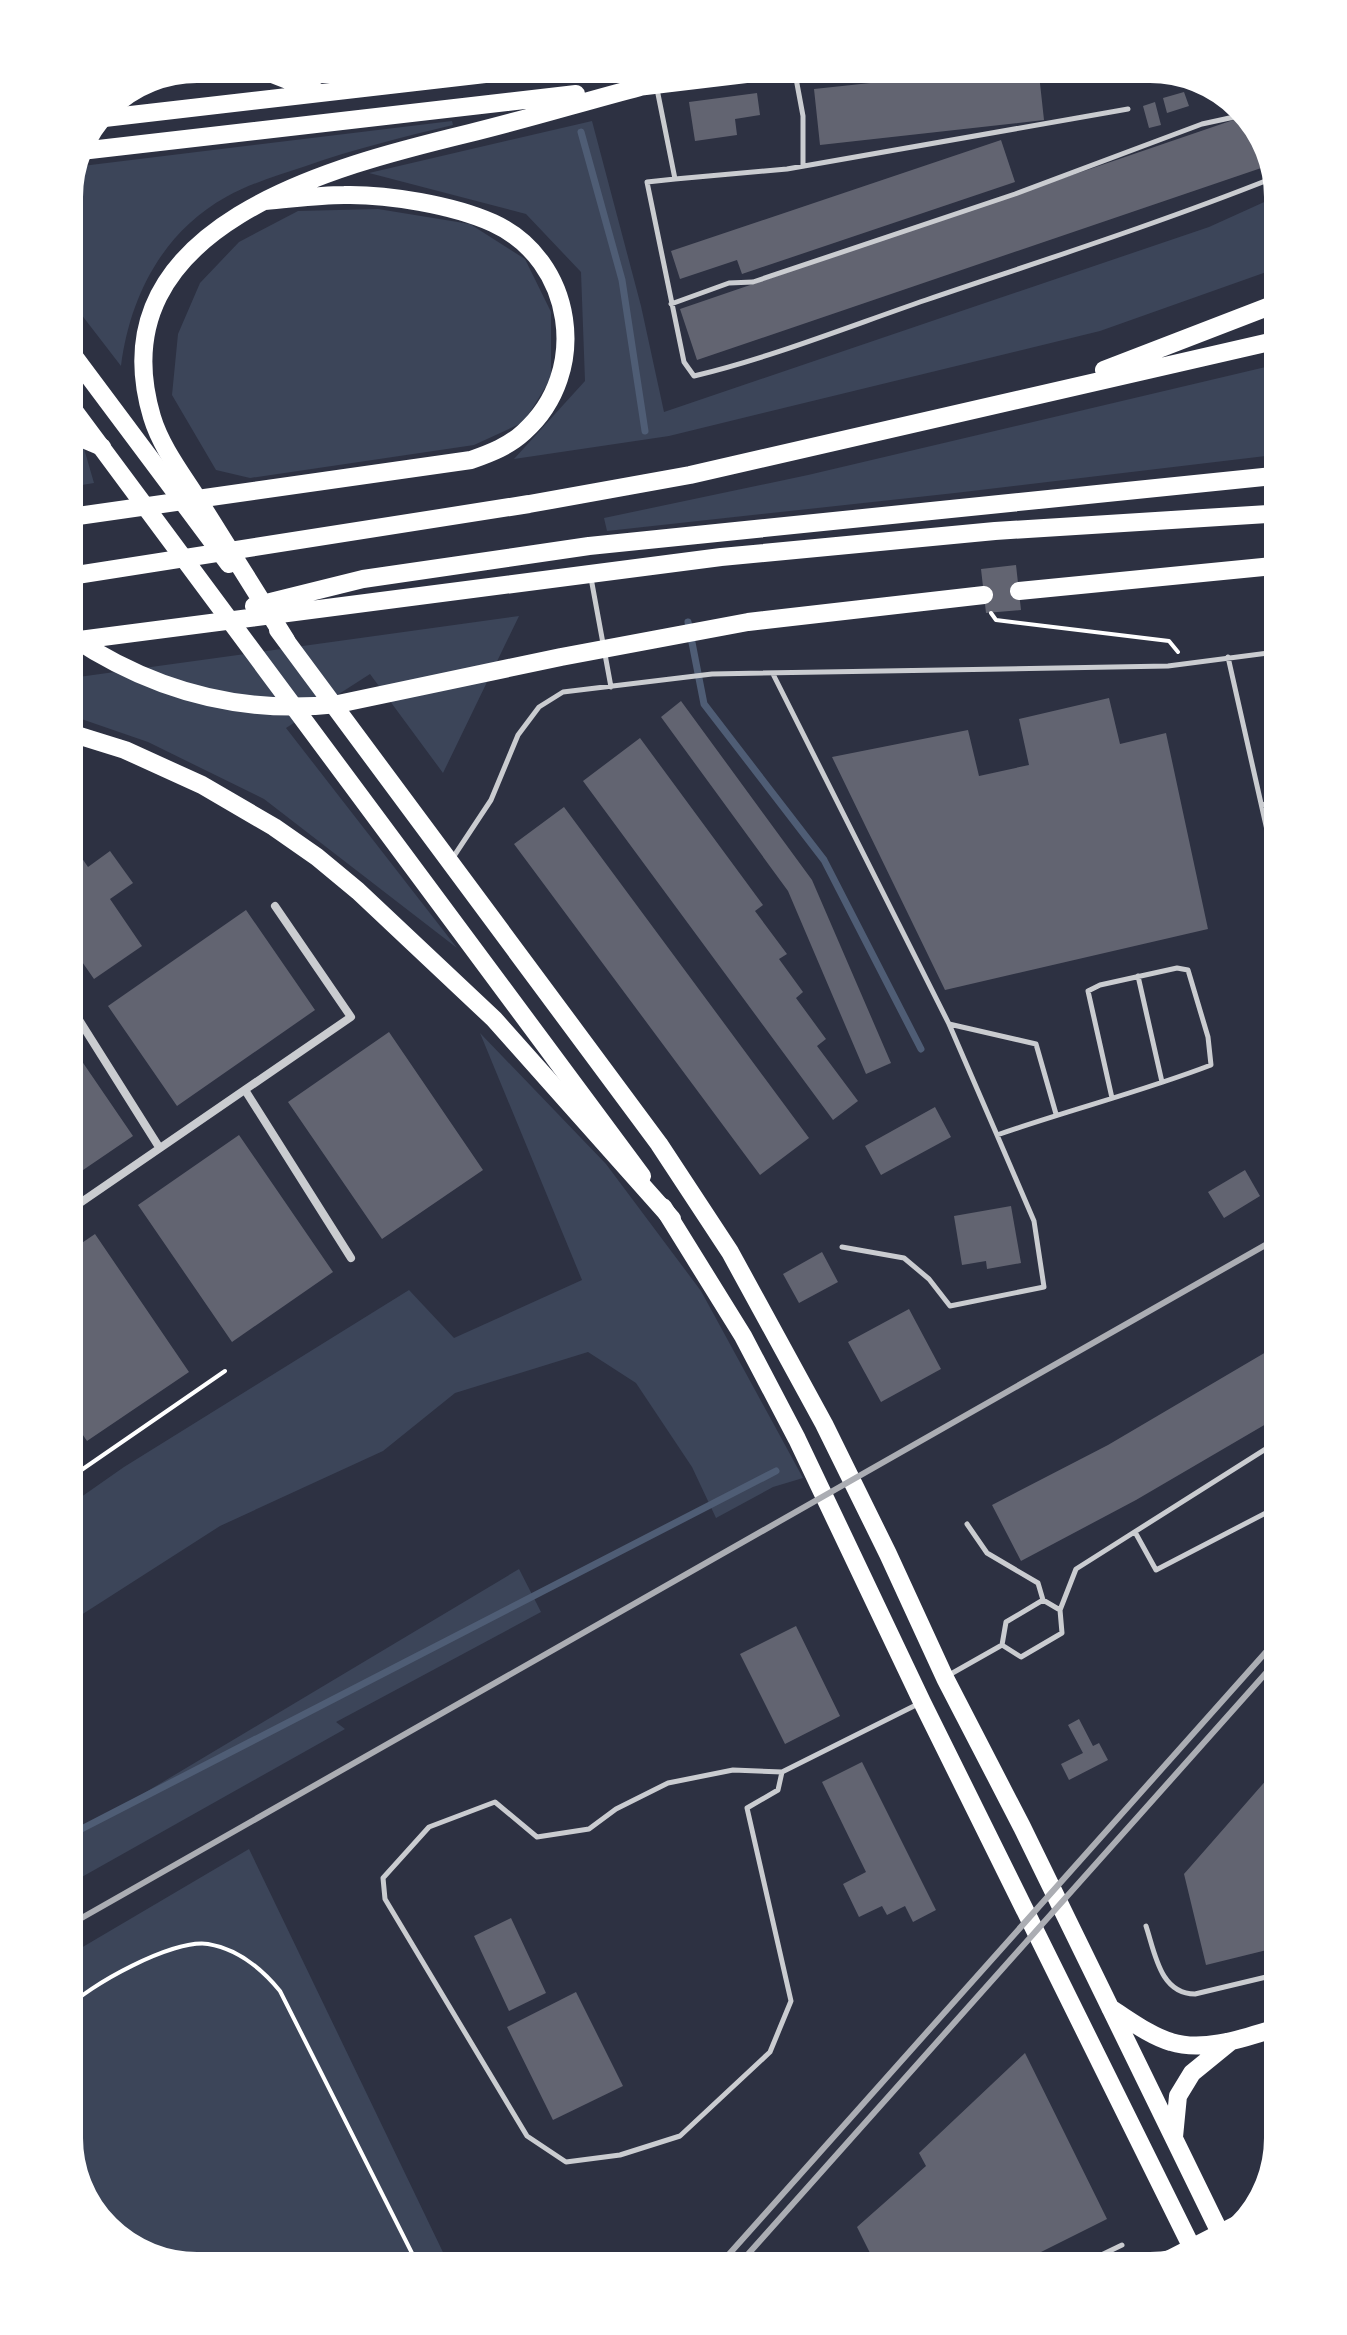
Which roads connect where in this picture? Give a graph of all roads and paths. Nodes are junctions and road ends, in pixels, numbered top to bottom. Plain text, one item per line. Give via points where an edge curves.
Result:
1 (283, 78) edge
2 (452, 78) edge
3 (714, 78) edge
4 (797, 78) edge
5 (648, 86) junction
6 (323, 93) junction
7 (1128, 109) dead end
8 (1236, 116) edge
9 (109, 117) edge
10 (88, 150) edge
11 (803, 167) junction
12 (675, 179) junction
13 (1268, 180) edge
14 (265, 201) junction
15 (671, 304) junction
16 (1269, 306) edge
17 (1269, 342) edge
18 (78, 362) edge
19 (1050, 391) junction
20 (78, 415) edge
21 (78, 437) edge
22 (102, 447) junction
23 (1269, 476) edge
24 (1269, 514) edge
25 (78, 516) edge
26 (1269, 566) edge
27 (590, 572) junction
28 (78, 575) edge
29 (1019, 591) dead end
30 (987, 604) joint
31 (162, 628) junction
32 (78, 640) edge
33 (78, 640) edge
34 (286, 640) junction
35 (1269, 653) edge
36 (1228, 657) junction
37 (1187, 663) junction
38 (773, 674) junction
39 (611, 687) junction
40 (78, 735) edge
41 (1269, 803) edge
42 (1262, 805) junction
43 (1269, 837) edge
44 (450, 862) junction
45 (275, 906) dead end
46 (1138, 976) junction
47 (78, 1018) edge
48 (949, 1024) junction
49 (1162, 1082) junction
50 (245, 1090) junction
51 (1112, 1098) junction
52 (1056, 1114) junction
53 (997, 1135) junction
54 (159, 1147) junction
55 (78, 1204) edge
56 (672, 1219) junction
57 (842, 1247) dead end
58 (351, 1258) dead end
59 (225, 1371) dead end
60 (1269, 1447) edge
61 (78, 1472) edge
62 (1269, 1511) edge
63 (967, 1524) dead end
64 (1135, 1532) junction
65 (1043, 1600) junction
66 (1060, 1610) junction
67 (1002, 1645) junction
68 (945, 1678) junction
69 (922, 1702) junction
70 (782, 1772) junction
71 (1146, 1926) dead end
72 (1269, 1976) edge
73 (78, 1997) edge
74 (1110, 2008) junction
75 (1269, 2030) edge
76 (1231, 2041) junction
77 (1174, 2137) junction
78 (1220, 2233) edge
79 (1122, 2245) dead end
80 (1193, 2249) edge
81 (414, 2257) edge
82 (1097, 2257) edge

1 - 6 highway
2 - 6 highway
3 - 5 highway
4 - 11 lane
5 - 10 highway
5 - 12 lane
5 - 14 highway via 413,146
6 - 9 highway
7 - 11 lane
8 - 15 lane via 1202,124 753,282 729,283
11 - 12 lane
12 - 15 lane via 647,182
13 - 15 lane via 694,376 684,362
14 - 25 highway via 345,195 393,199 476,217 509,232 537,256 562,304 564,362 550,400 525,432 471,460
14 - 34 highway via 197,245 157,297 145,345 146,392 157,435
16 - 19 highway
17 - 19 highway
18 - 34 highway
19 - 28 highway via 690,475
20 - 22 highway
21 - 22 highway
22 - 56 highway
23 - 31 highway via 589,546 363,579
24 - 27 highway via 981,532
26 - 29 highway
27 - 31 highway
27 - 39 lane
30 - 33 highway via 748,622 338,704 283,708 209,700 153,682
30 - 37 path via 996,620 1169,641
31 - 32 highway
34 - 44 highway
35 - 36 lane
36 - 37 lane
36 - 42 lane
37 - 38 lane
38 - 39 lane via 712,674
38 - 48 lane
39 - 44 lane via 563,692 539,707 518,735 491,800
40 - 56 highway via 202,785 317,857 494,1019
41 - 42 lane
42 - 43 lane
44 - 68 highway via 659,1144 756,1297 824,1424
45 - 50 street via 351,1017
46 - 49 lane
46 - 49 lane via 1188,970 1208,1037 1211,1065
46 - 51 lane via 1088,991
47 - 54 street
48 - 52 lane via 1036,1044
48 - 53 lane
49 - 51 lane
50 - 54 street
50 - 58 street
51 - 52 lane
52 - 53 lane
53 - 57 lane via 1034,1221 1044,1287 950,1306 904,1258
54 - 55 street
56 - 69 highway via 797,1439
59 - 61 path
60 - 64 lane
62 - 64 lane via 1156,1570
63 - 65 lane via 987,1553 1038,1583
64 - 66 lane via 1076,1569
65 - 66 lane
65 - 67 lane via 1006,1622
66 - 67 lane via 1062,1633 1021,1657
67 - 68 lane
68 - 74 highway
69 - 70 lane
69 - 80 highway
70 - 70 lane via 733,1770 668,1783 589,1829 537,1837 495,1802 429,1827 383,1878 385,1899 527,2136 566,2162 620,2155 680,2136 770,2052 791,2001 747,1808 778,1790
71 - 72 lane via 1161,1972 1182,1994
73 - 81 path via 157,1954 206,1944 230,1951 266,1974 280,1991
74 - 76 highway via 1168,2042
74 - 77 highway
75 - 76 highway
76 - 77 highway via 1192,2073 1178,2096
77 - 78 highway
79 - 82 lane

